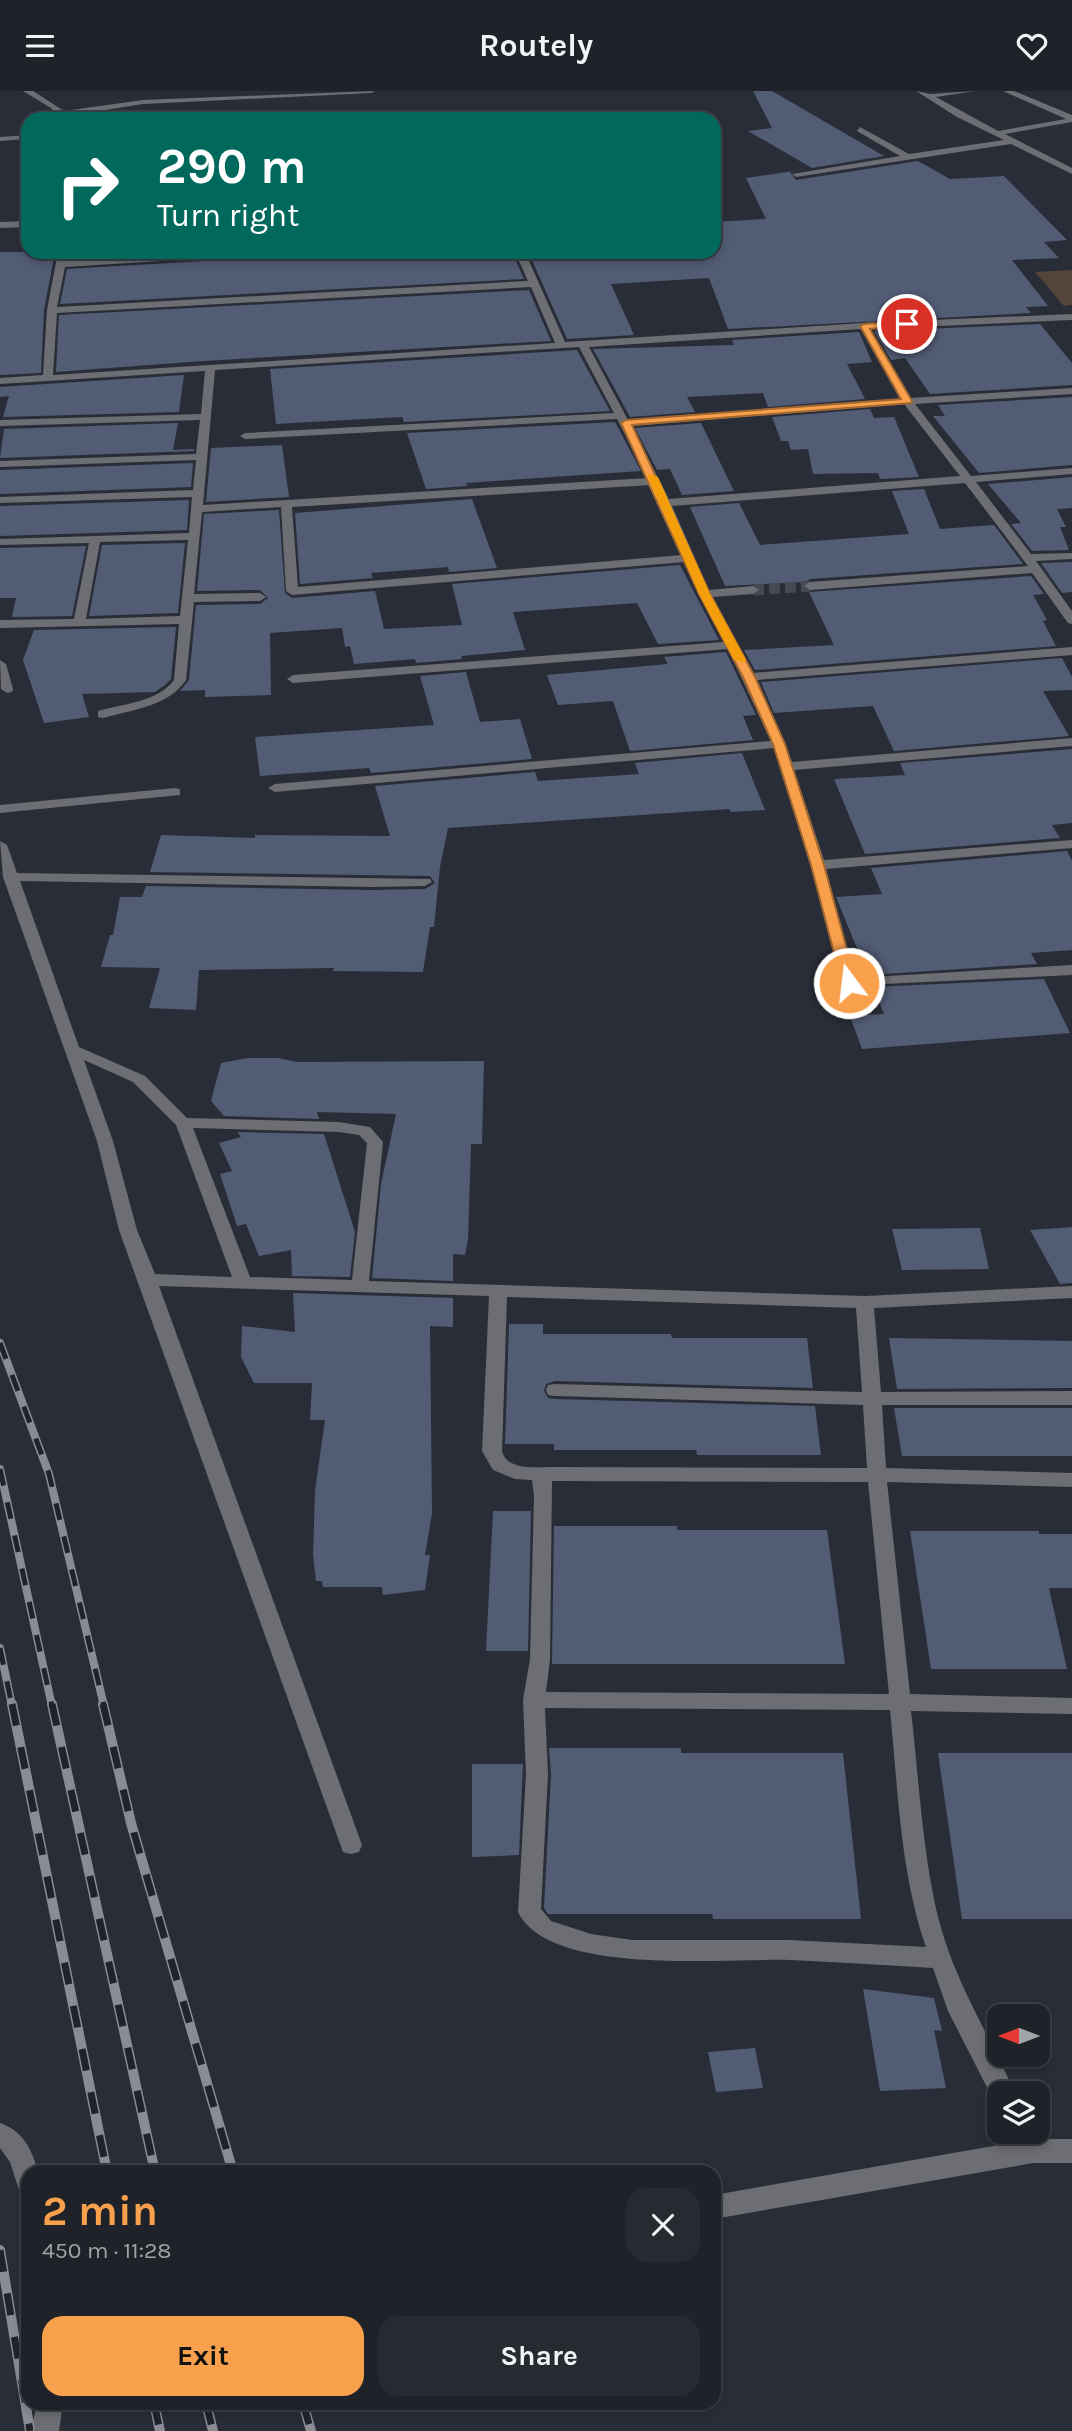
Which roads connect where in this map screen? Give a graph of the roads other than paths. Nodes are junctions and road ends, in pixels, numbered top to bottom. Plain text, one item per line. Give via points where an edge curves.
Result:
1 (27, 91) edge
2 (370, 91) edge
3 (971, 91) edge
4 (1007, 91) edge
5 (924, 93) edge
6 (57, 112) edge
7 (86, 112) edge
8 (1072, 119) edge
9 (860, 129) dead end
10 (998, 133) junction
11 (21, 138) edge
12 (0, 139) edge
13 (1013, 141) junction
14 (908, 157) junction
15 (1072, 171) edge
16 (796, 174) dead end
17 (21, 224) edge
18 (0, 225) edge
19 (62, 259) edge
20 (143, 259) edge
21 (523, 259) edge
22 (61, 264) junction
23 (534, 284) junction
24 (52, 310) junction
25 (1072, 317) edge
26 (864, 326) junction
27 (583, 345) junction
28 (562, 347) junction
29 (210, 370) junction
30 (48, 378) junction
31 (0, 381) edge
32 (1072, 391) edge
33 (907, 401) junction
34 (206, 417) junction
35 (624, 419) junction
36 (0, 423) edge
37 (245, 436) dead end
38 (202, 457) junction
39 (0, 464) edge
40 (1072, 471) edge
41 (967, 479) junction
42 (655, 481) junction
43 (197, 493) junction
44 (0, 500) edge
45 (662, 503) junction
46 (286, 504) junction
47 (196, 509) junction
48 (194, 536) junction
49 (95, 539) junction
50 (0, 542) edge
51 (1072, 556) edge
52 (690, 558) junction
53 (1031, 563) junction
54 (810, 586) tunnel mouth
55 (753, 590) tunnel mouth
56 (705, 594) junction
57 (260, 597) dead end
58 (189, 598) junction
59 (1072, 620) edge
60 (187, 621) junction
61 (79, 623) junction
62 (0, 624) edge
63 (730, 645) junction
64 (1072, 652) edge
65 (0, 664) edge
66 (749, 677) junction
67 (293, 678) dead end
68 (8, 689) dead end
69 (103, 714) dead end
70 (1072, 741) edge
71 (779, 744) junction
72 (786, 767) junction
73 (275, 788) dead end
74 (175, 792) dead end
75 (0, 809) edge
76 (1072, 844) edge
77 (0, 845) edge
78 (818, 865) junction
79 (10, 877) junction
80 (425, 882) dead end
81 (1072, 970) edge
82 (74, 1050) junction
83 (183, 1123) junction
84 (148, 1280) junction
85 (243, 1282) junction
86 (360, 1286) junction
87 (498, 1289) junction
88 (1072, 1292) edge
89 (865, 1302) junction
90 (555, 1390) dead end
91 (1072, 1398) edge
92 (873, 1399) junction
93 (541, 1474) junction
94 (877, 1475) junction
95 (1072, 1481) edge
96 (534, 1700) junction
97 (900, 1702) junction
98 (1072, 1706) edge
99 (351, 1846) dead end
100 (941, 1958) junction
101 (997, 2081) edge
102 (0, 2134) edge
103 (1014, 2144) edge
104 (1041, 2144) edge
105 (1072, 2151) edge
106 (26, 2165) edge
107 (721, 2206) edge
108 (49, 2410) edge
109 (45, 2431) edge

1 - 6 street
2 - 7 street via 143,102
3 - 5 street
4 - 8 street
5 - 10 street
8 - 10 street
9 - 14 street
10 - 13 street
11 - 12 street
13 - 14 street
13 - 15 street
14 - 16 street
17 - 18 street
19 - 22 street
20 - 22 street
21 - 23 street
22 - 24 street
23 - 24 street
23 - 28 street
24 - 30 street
25 - 26 street
26 - 27 street
26 - 33 street
27 - 28 street
27 - 35 street
28 - 29 street
29 - 30 street
29 - 34 street
30 - 31 street
32 - 33 street
33 - 35 street
33 - 41 street
34 - 36 street
34 - 38 street
35 - 37 street
35 - 42 street
38 - 39 street
38 - 43 street
40 - 41 street
41 - 45 street
41 - 53 street
42 - 45 street
42 - 46 street
43 - 44 street
43 - 47 street
45 - 52 street
46 - 47 street
46 - 52 street via 292,591
47 - 48 street
48 - 49 street
48 - 58 street
49 - 50 street
49 - 61 street
51 - 53 street
52 - 56 street
53 - 54 street
53 - 59 street
55 - 56 street
56 - 63 street
57 - 58 street
58 - 60 street
60 - 61 street
60 - 69 street via 176,689
61 - 62 street
63 - 66 street
63 - 67 street
64 - 66 street
65 - 68 street
66 - 71 street
70 - 72 street
71 - 72 street
71 - 73 street
72 - 78 street
74 - 75 street
76 - 78 street
77 - 79 street
78 - 81 street via 849,983
79 - 80 street via 171,877 337,885
79 - 82 street
82 - 83 street via 139,1079
82 - 84 street via 105,1141 128,1230
83 - 85 street
83 - 86 street via 311,1125 364,1131 375,1142
84 - 85 street
84 - 99 street
85 - 86 street
86 - 87 street
87 - 89 street
87 - 93 street via 492,1458 508,1471
88 - 89 street
89 - 92 street
90 - 92 street
91 - 92 street
92 - 94 street
93 - 94 street
93 - 96 street via 540,1659
94 - 95 street
94 - 97 street
96 - 97 street
96 - 100 street via 537,1773 529,1912 543,1928 591,1944 632,1950 789,1950
97 - 98 street
97 - 100 street via 927,1918
100 - 101 street via 960,2011
102 - 106 street via 8,2137
103 - 107 street
104 - 105 street
108 - 109 street

